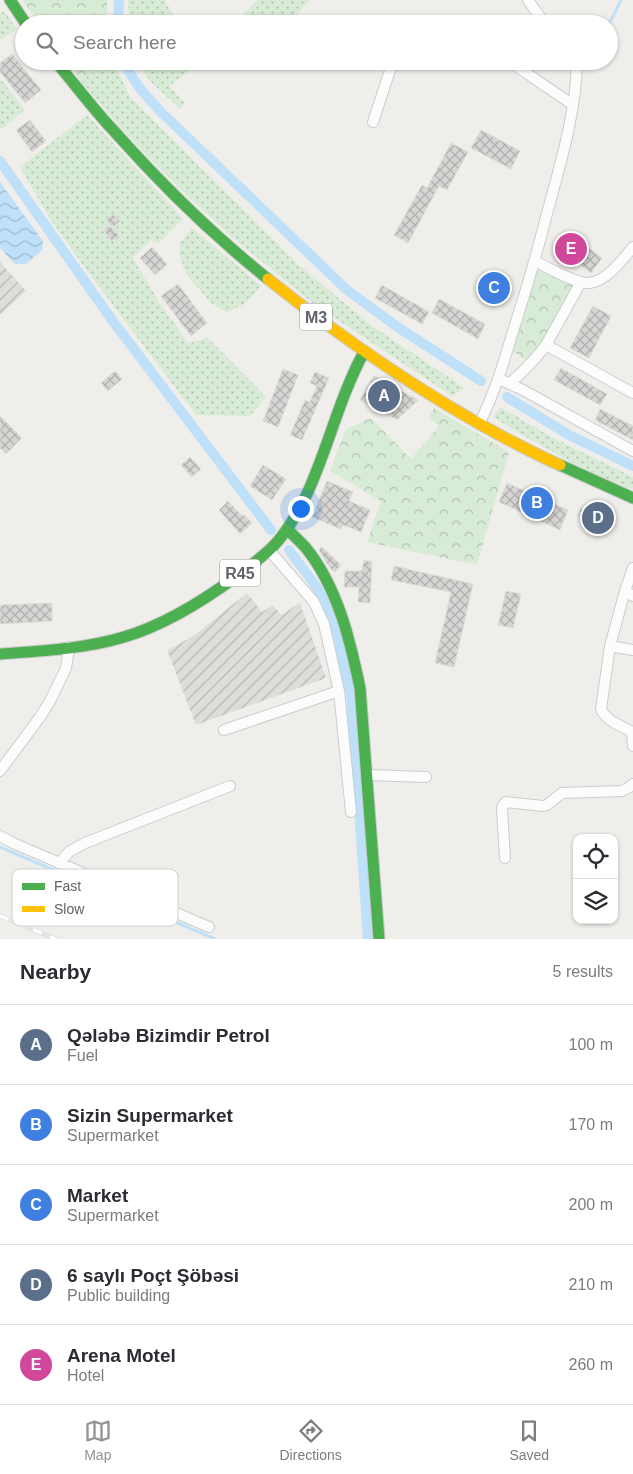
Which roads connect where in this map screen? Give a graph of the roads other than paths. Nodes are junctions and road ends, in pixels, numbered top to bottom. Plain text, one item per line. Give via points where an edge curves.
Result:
1 (10, 0) edge
2 (528, 0) edge
3 (20, 15) edge
4 (539, 15) edge
5 (62, 70) edge
6 (390, 70) edge
7 (522, 70) edge
8 (576, 70) edge
9 (573, 105) junction
10 (373, 122) dead end
11 (633, 247) edge
12 (535, 261) junction
13 (581, 282) junction
14 (546, 345) junction
15 (364, 352) junction
16 (498, 380) junction
17 (509, 384) junction
18 (633, 393) edge
19 (479, 424) junction
20 (633, 450) edge
21 (633, 498) edge
22 (287, 529) junction
23 (269, 550) junction
24 (633, 568) edge
25 (629, 593) edge
26 (610, 646) junction
27 (70, 648) junction
28 (633, 650) edge
29 (0, 654) edge
30 (339, 691) junction
31 (224, 730) dead end
32 (633, 732) edge
33 (633, 746) edge
34 (0, 771) edge
35 (367, 775) junction
36 (426, 777) dead end
37 (633, 784) edge
38 (230, 786) dead end
39 (351, 812) dead end
40 (0, 836) edge
41 (505, 858) dead end
42 (59, 863) junction
43 (73, 869) edge
44 (178, 914) edge
45 (209, 927) dead end
46 (379, 939) edge

1 - 3 main road
2 - 4 street
5 - 15 main road, M3 via 127,145 197,216 272,283
6 - 10 street
7 - 9 street
8 - 9 street
9 - 12 street
11 - 13 street via 602,278 590,283
12 - 13 street
12 - 16 street
13 - 14 street
14 - 17 street
14 - 18 street
15 - 19 main road, M3
15 - 22 main road, R45 via 348,383 306,494
16 - 17 street
16 - 19 street
17 - 20 street
19 - 21 main road, M3 via 580,476
22 - 23 main road, R45
22 - 35 main road via 317,563 345,624 360,688
23 - 27 main road, R45 via 214,592 165,621 123,637
23 - 30 street via 306,592 320,614
24 - 25 street
25 - 26 street
26 - 28 street
26 - 32 street via 602,713
27 - 29 main road, R45
27 - 34 street via 66,668 50,701
30 - 31 street
30 - 39 street
32 - 33 street
35 - 36 street
35 - 46 main road
37 - 41 street via 622,791 562,794 543,806 506,802 502,809
38 - 42 street via 85,842
40 - 42 street
42 - 43 street
44 - 45 street

